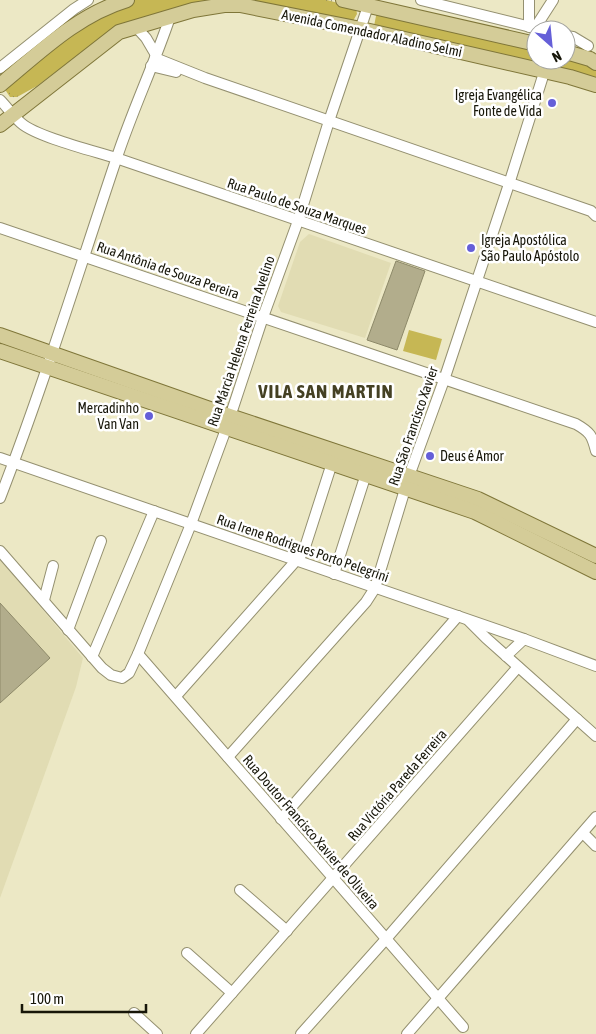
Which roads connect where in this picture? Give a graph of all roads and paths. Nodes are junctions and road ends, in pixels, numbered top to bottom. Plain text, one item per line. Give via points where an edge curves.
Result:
1 (87, 0) edge
2 (127, 0) edge
3 (343, 0) edge
4 (421, 0) edge
5 (529, 0) edge
6 (553, 0) edge
7 (368, 6) junction
8 (170, 18) junction
9 (534, 20) edge
10 (541, 20) edge
11 (526, 26) edge
12 (136, 27) junction
13 (361, 30) junction
14 (576, 39) edge
15 (526, 42) edge
16 (588, 46) dead end
17 (576, 55) edge
18 (154, 60) junction
19 (526, 62) edge
20 (596, 64) edge
21 (0, 68) edge
22 (545, 70) edge
23 (555, 70) edge
24 (0, 85) edge
25 (596, 85) edge
26 (0, 100) edge
27 (14, 114) junction
28 (329, 121) junction
29 (0, 125) edge
30 (116, 158) junction
31 (509, 184) junction
32 (596, 216) edge
33 (298, 221) junction
34 (0, 228) edge
35 (85, 256) junction
36 (476, 281) junction
37 (263, 317) junction
38 (596, 322) edge
39 (0, 334) edge
40 (0, 351) edge
41 (51, 353) junction
42 (46, 367) junction
43 (444, 380) junction
44 (228, 422) junction
45 (596, 451) edge
46 (0, 458) edge
47 (14, 463) junction
48 (332, 463) junction
49 (366, 474) junction
50 (408, 481) junction
51 (0, 498) edge
52 (154, 511) junction
53 (191, 524) junction
54 (101, 541) dead end
55 (0, 551) edge
56 (596, 556) edge
57 (296, 561) junction
58 (53, 566) dead end
59 (596, 572) edge
60 (334, 574) junction
61 (375, 588) junction
62 (44, 600) junction
63 (458, 616) junction
64 (468, 620) junction
65 (68, 630) junction
66 (524, 639) junction
67 (138, 654) junction
68 (506, 656) junction
69 (92, 657) junction
70 (596, 666) edge
71 (518, 667) junction
72 (176, 696) junction
73 (577, 719) junction
74 (596, 736) edge
75 (228, 757) junction
76 (281, 818) junction
77 (596, 818) edge
78 (582, 833) junction
79 (596, 846) edge
80 (333, 879) junction
81 (240, 890) dead end
82 (287, 931) junction
83 (386, 939) junction
84 (187, 953) dead end
85 (232, 993) junction
86 (438, 998) junction
87 (134, 1013) dead end
88 (463, 1027) dead end
89 (156, 1034) edge
90 (196, 1034) edge
91 (301, 1034) edge
92 (407, 1034) edge

1 - 21 street
2 - 24 main road via 72,26
3 - 7 main road
4 - 11 street
5 - 9 street
6 - 10 street
7 - 13 street, Rua Márcia Helena Ferreira Avelino
7 - 15 main road
8 - 12 main road, Avenida Comendador Aladino Selmi
8 - 13 main road, Avenida Comendador Aladino Selmi via 209,7 240,5
8 - 18 street
12 - 18 street via 146,38
12 - 27 main road, Avenida Comendador Aladino Selmi via 119,32
13 - 19 main road, Avenida Comendador Aladino Selmi
13 - 28 street, Rua Márcia Helena Ferreira Avelino
14 - 16 street
17 - 20 main road
18 - 28 street
18 - 30 street
22 - 31 street, Rua São Francisco Xavier
23 - 25 main road, Avenida Comendador Aladino Selmi
26 - 27 street, Rua Paulo de Souza Marques
27 - 29 main road, Avenida Comendador Aladino Selmi
27 - 30 street, Rua Paulo de Souza Marques via 30,129
28 - 31 street
28 - 33 street, Rua Márcia Helena Ferreira Avelino
30 - 33 street, Rua Paulo de Souza Marques
30 - 35 street
31 - 32 street via 591,211
31 - 36 street, Rua São Francisco Xavier
33 - 36 street, Rua Paulo de Souza Marques
33 - 37 street, Rua Márcia Helena Ferreira Avelino
34 - 35 street, Rua Antônia de Souza Pereira
35 - 37 street, Rua Antônia de Souza Pereira
35 - 41 street
36 - 38 street, Rua Paulo de Souza Marques
36 - 43 street, Rua São Francisco Xavier
37 - 43 street, Rua Antônia de Souza Pereira
37 - 44 street, Rua Márcia Helena Ferreira Avelino
39 - 41 main road
40 - 42 main road
41 - 42 street
41 - 44 main road
42 - 44 main road
42 - 47 street
43 - 45 street, Rua Antônia de Souza Pereira via 576,424 593,437
43 - 50 street, Rua São Francisco Xavier
44 - 48 main road
44 - 50 main road
44 - 53 street, Rua Márcia Helena Ferreira Avelino
46 - 47 street, Rua Irene Rodrigues Porto Pelegrini
47 - 51 street
47 - 52 street, Rua Irene Rodrigues Porto Pelegrini
48 - 49 main road
48 - 57 street via 306,544
49 - 50 main road
49 - 60 street
50 - 56 main road via 478,499
50 - 59 main road
50 - 61 street, Rua São Francisco Xavier
52 - 53 street, Rua Irene Rodrigues Porto Pelegrini
52 - 69 street
53 - 57 street, Rua Irene Rodrigues Porto Pelegrini
53 - 67 street, Rua Márcia Helena Ferreira Avelino
54 - 65 street
55 - 62 street
57 - 60 street, Rua Irene Rodrigues Porto Pelegrini
57 - 72 street
58 - 62 street
60 - 61 street, Rua Irene Rodrigues Porto Pelegrini
61 - 63 street, Rua Irene Rodrigues Porto Pelegrini
61 - 75 street, Rua São Francisco Xavier
62 - 65 street
63 - 64 street, Rua Irene Rodrigues Porto Pelegrini
63 - 76 street
64 - 66 street, Rua Irene Rodrigues Porto Pelegrini
64 - 68 street
65 - 69 street
66 - 68 street
66 - 70 street, Rua Irene Rodrigues Porto Pelegrini
67 - 69 street, Rua Márcia Helena Ferreira Avelino via 129,673 122,678 111,675
67 - 72 street, Rua Doutor Francisco Xavier de Oliveira
68 - 71 street
71 - 73 street
71 - 80 street, Rua Victória Pareda Ferreira
72 - 75 street, Rua Doutor Francisco Xavier de Oliveira
73 - 74 street
73 - 83 street
75 - 76 street, Rua Doutor Francisco Xavier de Oliveira
76 - 80 street, Rua Doutor Francisco Xavier de Oliveira
77 - 78 street
78 - 79 street
78 - 86 street
80 - 82 street, Rua Victória Pareda Ferreira
80 - 83 street, Rua Doutor Francisco Xavier de Oliveira
81 - 82 street
82 - 85 street, Rua Victória Pareda Ferreira
83 - 86 street, Rua Doutor Francisco Xavier de Oliveira
83 - 91 street
84 - 85 street
85 - 90 street, Rua Victória Pareda Ferreira
86 - 88 street, Rua Doutor Francisco Xavier de Oliveira
86 - 92 street
87 - 89 street

